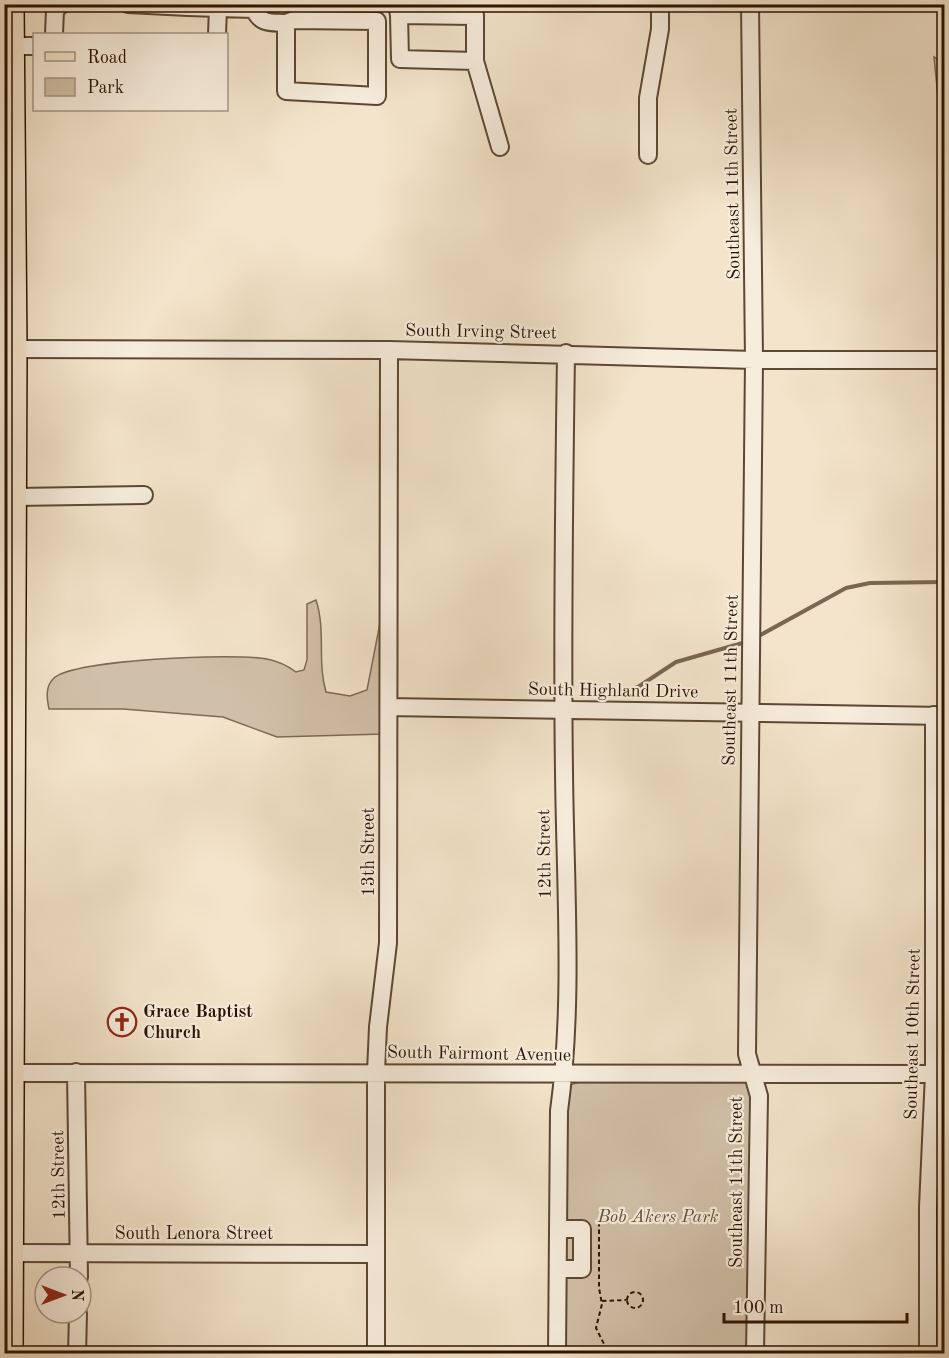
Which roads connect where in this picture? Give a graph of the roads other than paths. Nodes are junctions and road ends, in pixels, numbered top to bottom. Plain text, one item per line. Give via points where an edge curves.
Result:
1 (13, 4) edge
2 (62, 4) edge
3 (128, 4) edge
4 (660, 4) edge
5 (750, 4) edge
6 (188, 6) edge
7 (254, 7) edge
8 (218, 8) junction
9 (398, 10) edge
10 (430, 10) edge
11 (474, 10) edge
12 (286, 24) junction
13 (54, 33) edge
14 (218, 33) edge
15 (13, 46) junction
16 (33, 46) edge
17 (475, 61) junction
18 (500, 147) dead end
19 (648, 155) dead end
20 (10, 253) edge
21 (10, 321) edge
22 (16, 349) junction
23 (389, 350) junction
24 (566, 353) junction
25 (754, 360) junction
26 (945, 360) edge
27 (144, 495) dead end
28 (16, 496) junction
29 (10, 601) edge
30 (389, 707) junction
31 (563, 710) junction
32 (750, 713) junction
33 (939, 716) edge
34 (9, 810) edge
35 (9, 963) edge
36 (76, 1072) junction
37 (376, 1072) junction
38 (13, 1073) junction
39 (939, 1074) edge
40 (753, 1075) junction
41 (564, 1076) junction
42 (9, 1155) edge
43 (558, 1229) junction
44 (12, 1253) junction
45 (79, 1253) junction
46 (376, 1254) junction
47 (79, 1265) edge
48 (558, 1269) junction
49 (78, 1325) edge
50 (9, 1349) edge
51 (77, 1353) edge
52 (376, 1353) edge
53 (557, 1353) edge
54 (755, 1353) edge
55 (928, 1353) edge

1 - 15 main road
2 - 13 street via 55,10
3 - 6 street
4 - 19 street via 660,29 648,98
5 - 25 street, Southeast 11th Street
6 - 8 street
7 - 8 street
7 - 12 street via 258,19
8 - 14 street
9 - 10 street
9 - 17 street via 400,59
10 - 11 street
11 - 17 street
12 - 12 street via 286,91 377,96 377,21 294,20
15 - 16 street
15 - 20 main road
17 - 18 street
20 - 21 main road
21 - 22 main road
22 - 23 street, South Irving Street
22 - 28 main road
23 - 24 street, South Irving Street
23 - 30 street, 13th Street
24 - 25 street, South Irving Street
24 - 31 street, 12th Street
25 - 26 street, South Irving Street
25 - 32 street, Southeast 11th Street
27 - 28 street
28 - 29 main road
29 - 34 main road
30 - 31 street, South Highland Drive
30 - 37 street, 13th Street via 388,943
31 - 32 street, South Highland Drive
31 - 41 street, 12th Street
32 - 33 street, South Highland Drive
32 - 40 street, Southeast 11th Street via 747,1054
33 - 39 street, Southeast 10th Street
34 - 35 main road
35 - 38 main road
36 - 37 street, South Fairmont Avenue
36 - 38 street, South Fairmont Avenue
36 - 45 street, 12th Street
37 - 41 street, South Fairmont Avenue
37 - 46 street, 13th Street
38 - 42 main road
39 - 40 street, South Fairmont Avenue
39 - 55 street, Southeast 10th Street via 928,1207
40 - 41 street, South Fairmont Avenue
40 - 54 street, Southeast 11th Street via 759,1096
41 - 43 street, 12th Street via 559,1111
42 - 44 main road
43 - 48 street, 12th Street
43 - 48 street via 582,1229 582,1269
44 - 45 street, South Lenora Street
44 - 50 main road
45 - 46 street, South Lenora Street
45 - 47 street, 12th Street
46 - 52 street, 13th Street
48 - 53 street, 12th Street
49 - 51 street

